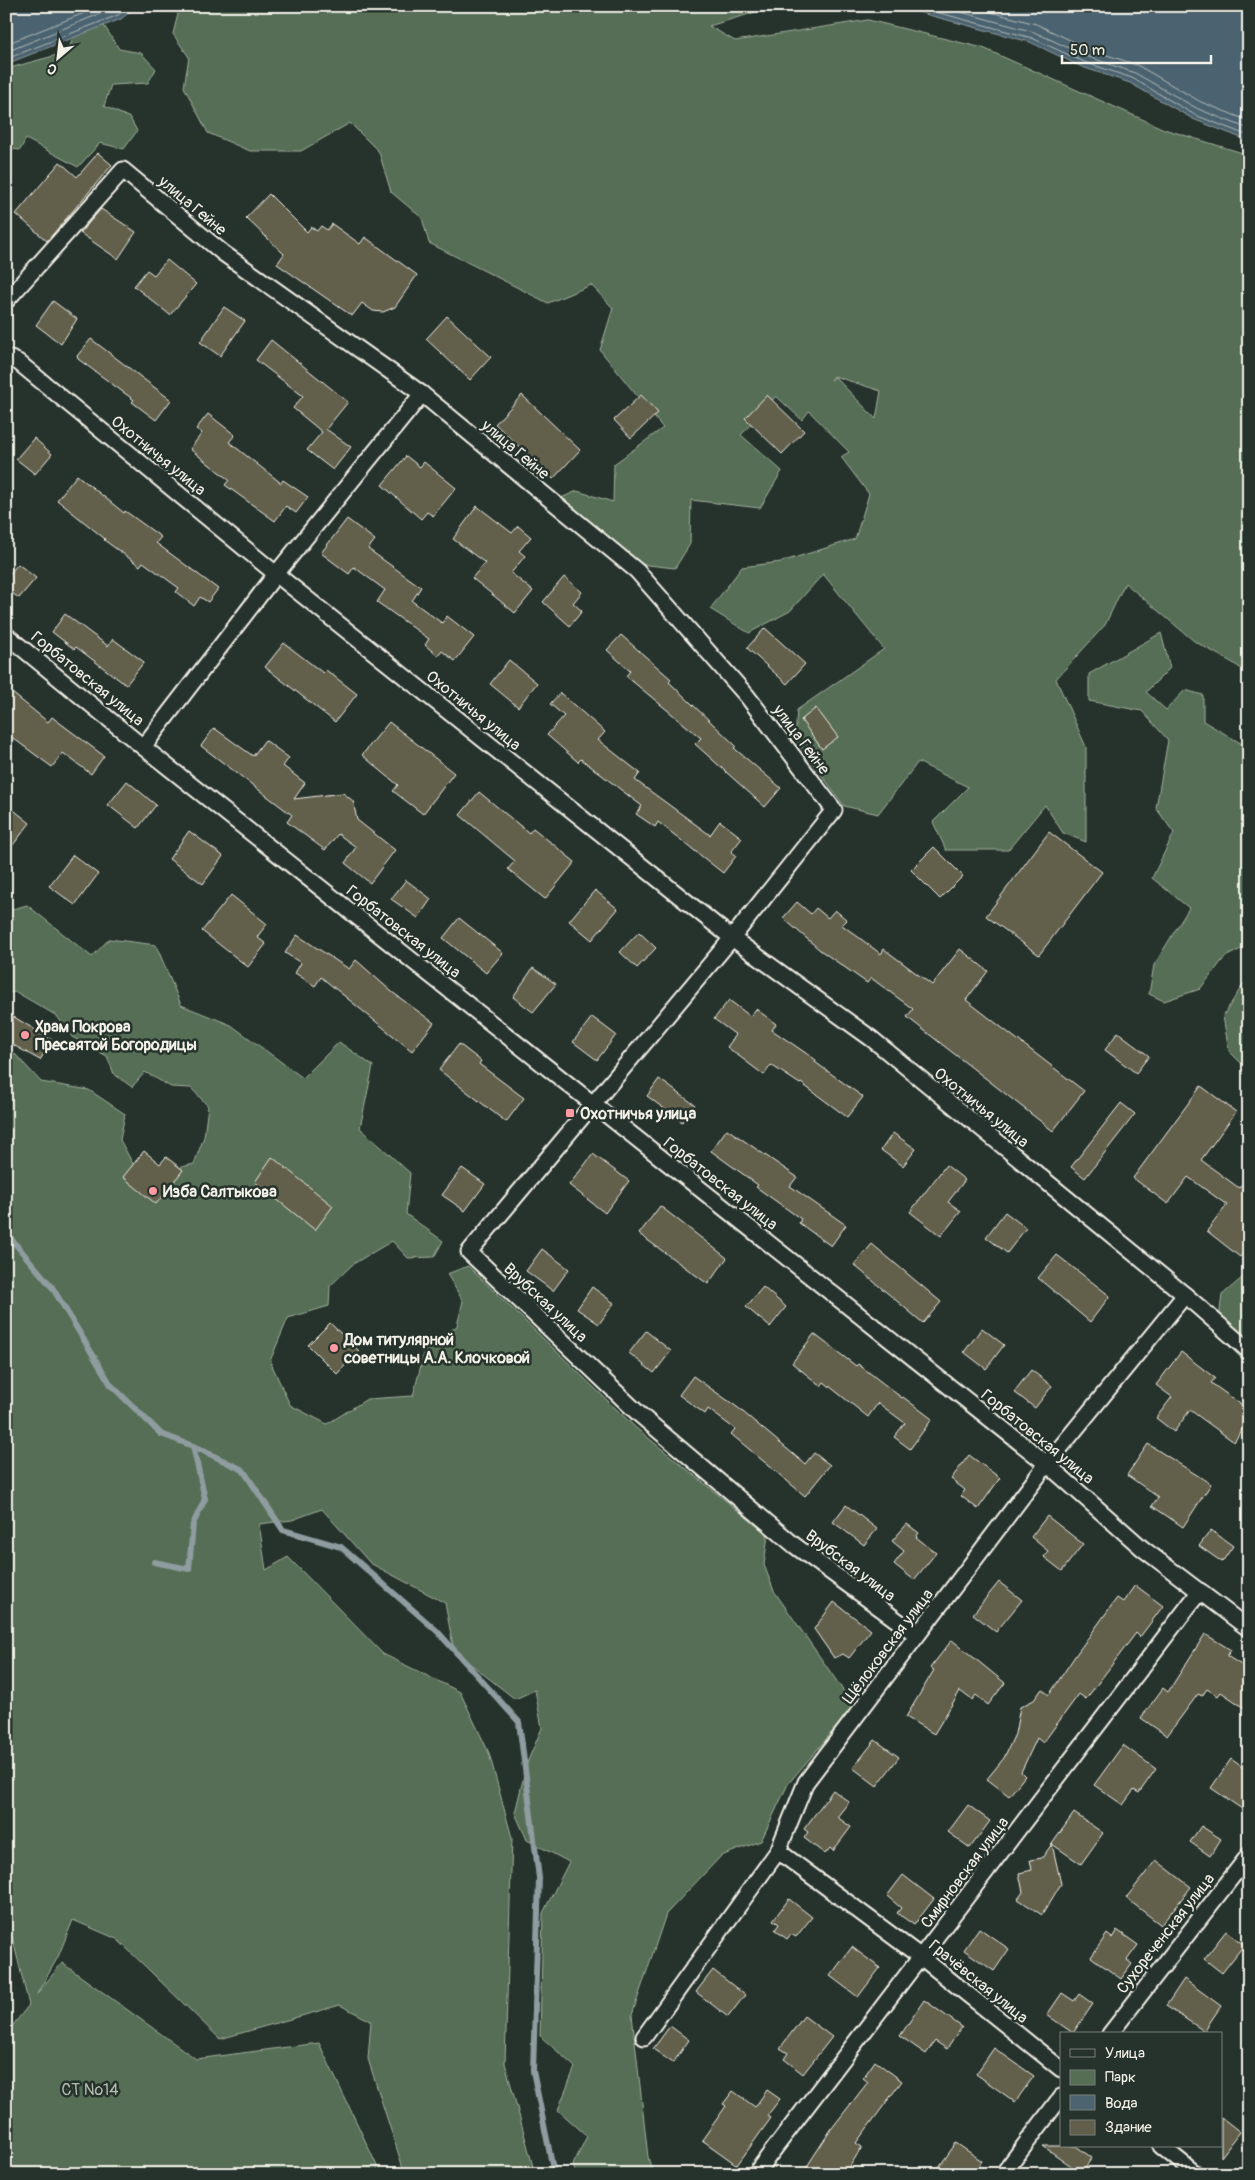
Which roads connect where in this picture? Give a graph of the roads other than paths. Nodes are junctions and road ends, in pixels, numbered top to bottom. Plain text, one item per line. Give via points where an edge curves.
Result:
1 (6, 301) edge
2 (6, 357) edge
3 (422, 394) junction
4 (276, 574) junction
5 (6, 635) edge
6 (143, 746) junction
7 (834, 810) joint
8 (732, 938) junction
9 (593, 1104) junction
10 (1185, 1295) junction
11 (1249, 1351) edge
12 (1046, 1464) junction
13 (1200, 1591) junction
14 (1249, 1629) edge
15 (917, 1636) junction
16 (778, 1851) junction
17 (1249, 1855) edge
18 (921, 1957) junction
19 (1112, 2032) edge
20 (644, 2037) dead end
21 (1060, 2068) edge
22 (1060, 2098) edge
23 (1163, 2148) edge
24 (755, 2174) edge
25 (1004, 2174) edge
26 (1196, 2174) edge

1 - 3 street, улица Гейне via 123,170 223,253
2 - 4 street, Охотничья улица via 18,362
3 - 4 street
3 - 7 street, улица Гейне via 636,571 747,696
4 - 6 street
4 - 8 street, Охотничья улица
5 - 6 street, Горбатовская улица
6 - 9 street, Горбатовская улица
7 - 8 street, Врубская улица
8 - 9 street, Врубская улица
8 - 10 street, Охотничья улица via 872,1040
9 - 12 street, Горбатовская улица
9 - 15 street, Врубская улица via 469,1252 639,1414 794,1545
10 - 11 street, Охотничья улица
10 - 12 street, Щёлоковская улица
12 - 13 street, Горбатовская улица via 1142,1548
12 - 15 street, Щёлоковская улица
13 - 14 street, Горбатовская улица
13 - 18 street, Смирновская улица
15 - 16 street, Щёлоковская улица via 806,1782
16 - 18 street, Грачёвская улица
16 - 20 street, Щёлоковская улица
17 - 19 street, Сухореченская улица
18 - 21 street, Грачёвская улица
18 - 24 street, Смирновская улица
22 - 25 street
23 - 26 street

